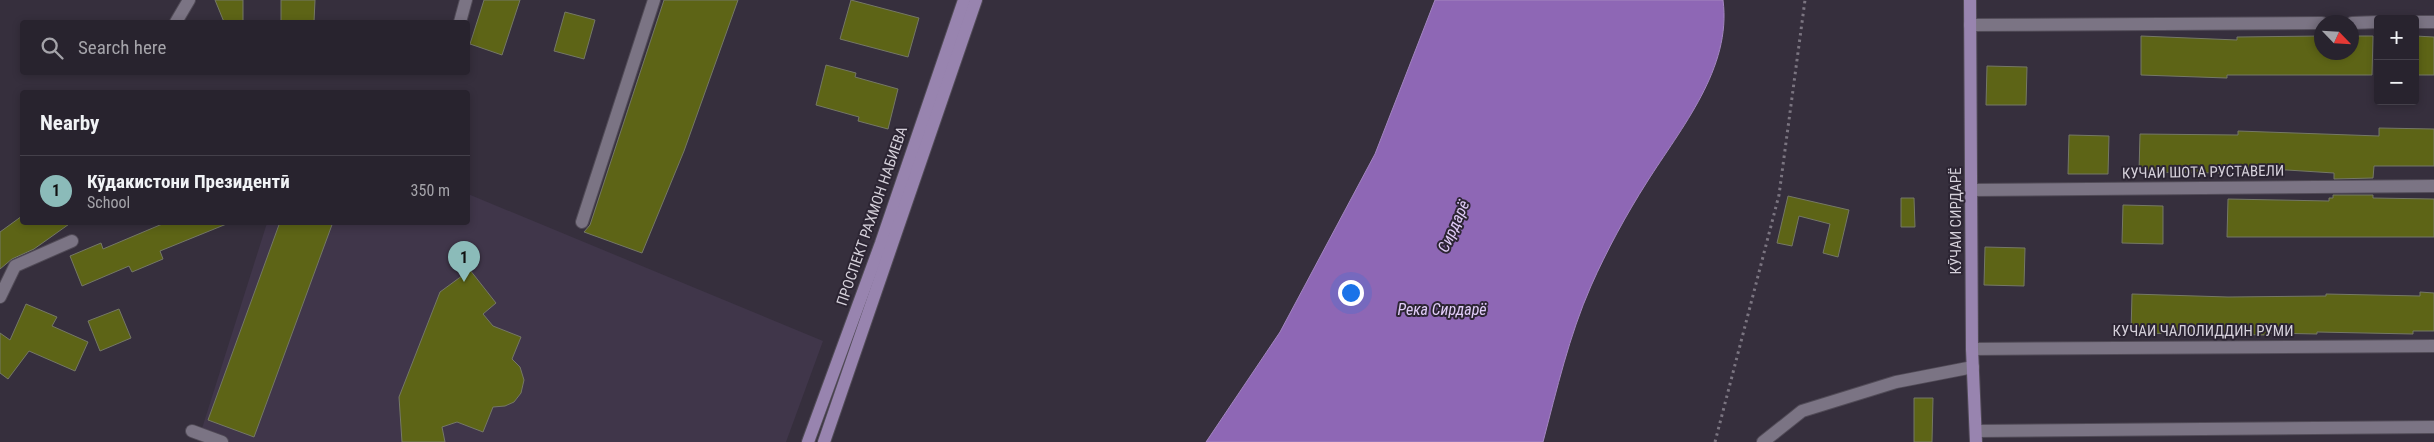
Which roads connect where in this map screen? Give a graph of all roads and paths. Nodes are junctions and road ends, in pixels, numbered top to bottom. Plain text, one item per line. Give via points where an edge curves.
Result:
1 (189, 0) edge
2 (466, 0) edge
3 (654, 0) edge
4 (964, 0) edge
5 (976, 0) edge
6 (1804, 0) edge
7 (1970, 0) edge
8 (177, 20) edge
9 (461, 20) edge
10 (2359, 22) edge
11 (2374, 22) edge
12 (2419, 22) edge
13 (2434, 22) edge
14 (2314, 23) edge
15 (1970, 25) junction
16 (2434, 186) edge
17 (1972, 190) junction
18 (582, 222) dead end
19 (72, 241) dead end
20 (0, 298) edge
21 (2434, 346) edge
22 (1972, 349) junction
23 (1973, 367) junction
24 (2434, 427) edge
25 (192, 431) dead end
26 (1976, 436) edge
27 (222, 442) edge
28 (808, 442) edge
29 (824, 442) edge
30 (1715, 442) edge
31 (1763, 442) edge

1 - 8 street
2 - 9 street
3 - 18 street
4 - 28 main road, ПРОСПЕКТ РАХМОН НАБИЕВА via 881,243
5 - 29 main road, ПРОСПЕКТ РАХМОН НАБИЕВА
6 - 30 path via 1779,196
7 - 15 main road, КӮЧАИ СИРДАРЁ
10 - 11 street
12 - 13 street
14 - 15 street
15 - 17 main road, КӮЧАИ СИРДАРЁ
16 - 17 street, КУЧАИ ШОТА РУСТАВЕЛИ
17 - 22 main road, КӮЧАИ СИРДАРЁ
19 - 20 street via 15,266
21 - 22 street, КУЧАИ ЧАЛОЛИДДИН РУМИ
22 - 23 main road, КӮЧАИ СИРДАРЁ
23 - 26 main road, КӮЧАИ СИРДАРЁ
23 - 31 street via 1896,382 1802,412
24 - 26 street
25 - 27 street

